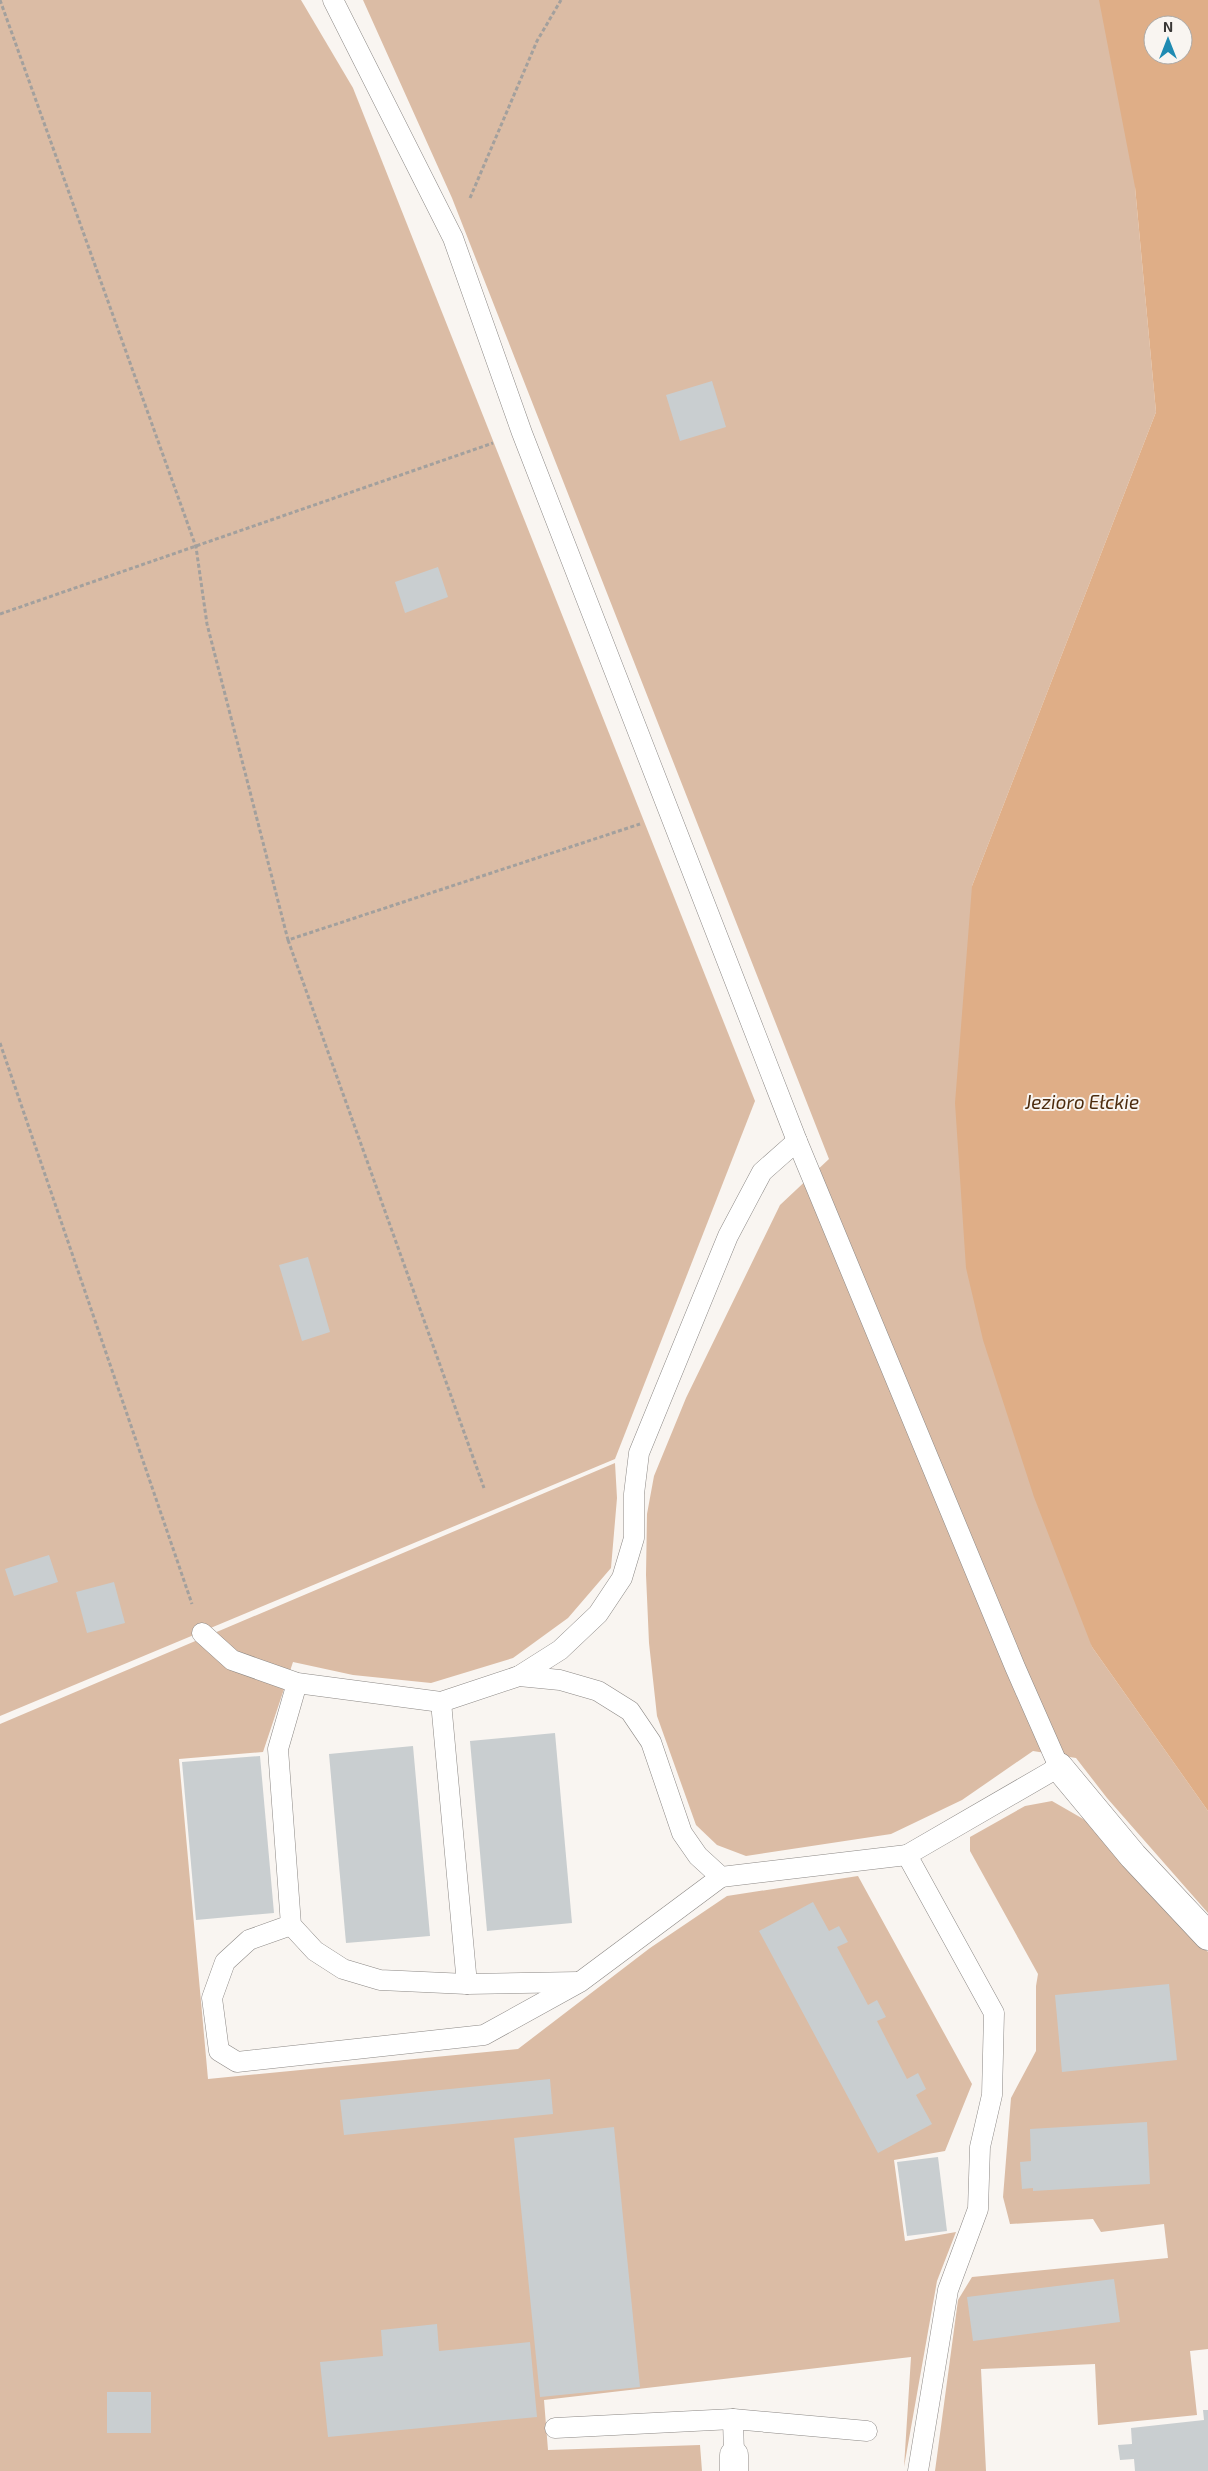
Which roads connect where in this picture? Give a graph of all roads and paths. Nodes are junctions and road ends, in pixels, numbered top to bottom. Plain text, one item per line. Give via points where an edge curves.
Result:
1 (0, 0) edge
2 (333, 0) edge
3 (561, 0) edge
4 (453, 238) junction
5 (522, 433) junction
6 (196, 547) junction
7 (0, 614) edge
8 (669, 814) junction
9 (288, 940) junction
10 (0, 1043) edge
11 (797, 1141) junction
12 (484, 1488) dead end
13 (202, 1633) joint
14 (519, 1676) junction
15 (297, 1683) junction
16 (441, 1702) junction
17 (1059, 1767) junction
18 (907, 1855) junction
19 (721, 1877) junction
20 (291, 1925) junction
21 (1208, 1936) edge
22 (580, 1982) junction
23 (466, 1984) junction
24 (733, 2420) junction
25 (556, 2428) dead end
26 (867, 2431) dead end
27 (734, 2463) edge
28 (918, 2471) edge

1 - 6 path
2 - 4 lane
3 - 4 path via 538,41
4 - 5 lane
5 - 6 path
5 - 8 lane
6 - 7 path
6 - 9 path via 207,624
8 - 9 path
8 - 11 lane
9 - 12 path
10 - 13 path
11 - 14 lane via 762,1172 728,1236 643,1444 634,1494 634,1538 622,1578 598,1614 560,1650
11 - 17 lane
13 - 15 lane via 232,1660
14 - 16 lane
14 - 19 lane via 560,1680 590,1689 630,1711 651,1742 682,1834 698,1856
15 - 16 lane
15 - 20 lane via 278,1749
16 - 23 lane
17 - 18 lane
17 - 21 street via 1134,1856
18 - 19 lane
18 - 28 lane via 994,2013 992,2096 980,2147 978,2208 948,2290
19 - 22 lane
20 - 22 lane via 249,1940 225,1962 212,1998 214,2029 218,2051 237,2062 484,2036
20 - 23 lane via 315,1951 342,1969 380,1980
22 - 23 lane
24 - 25 lane
24 - 26 lane
24 - 27 lane

